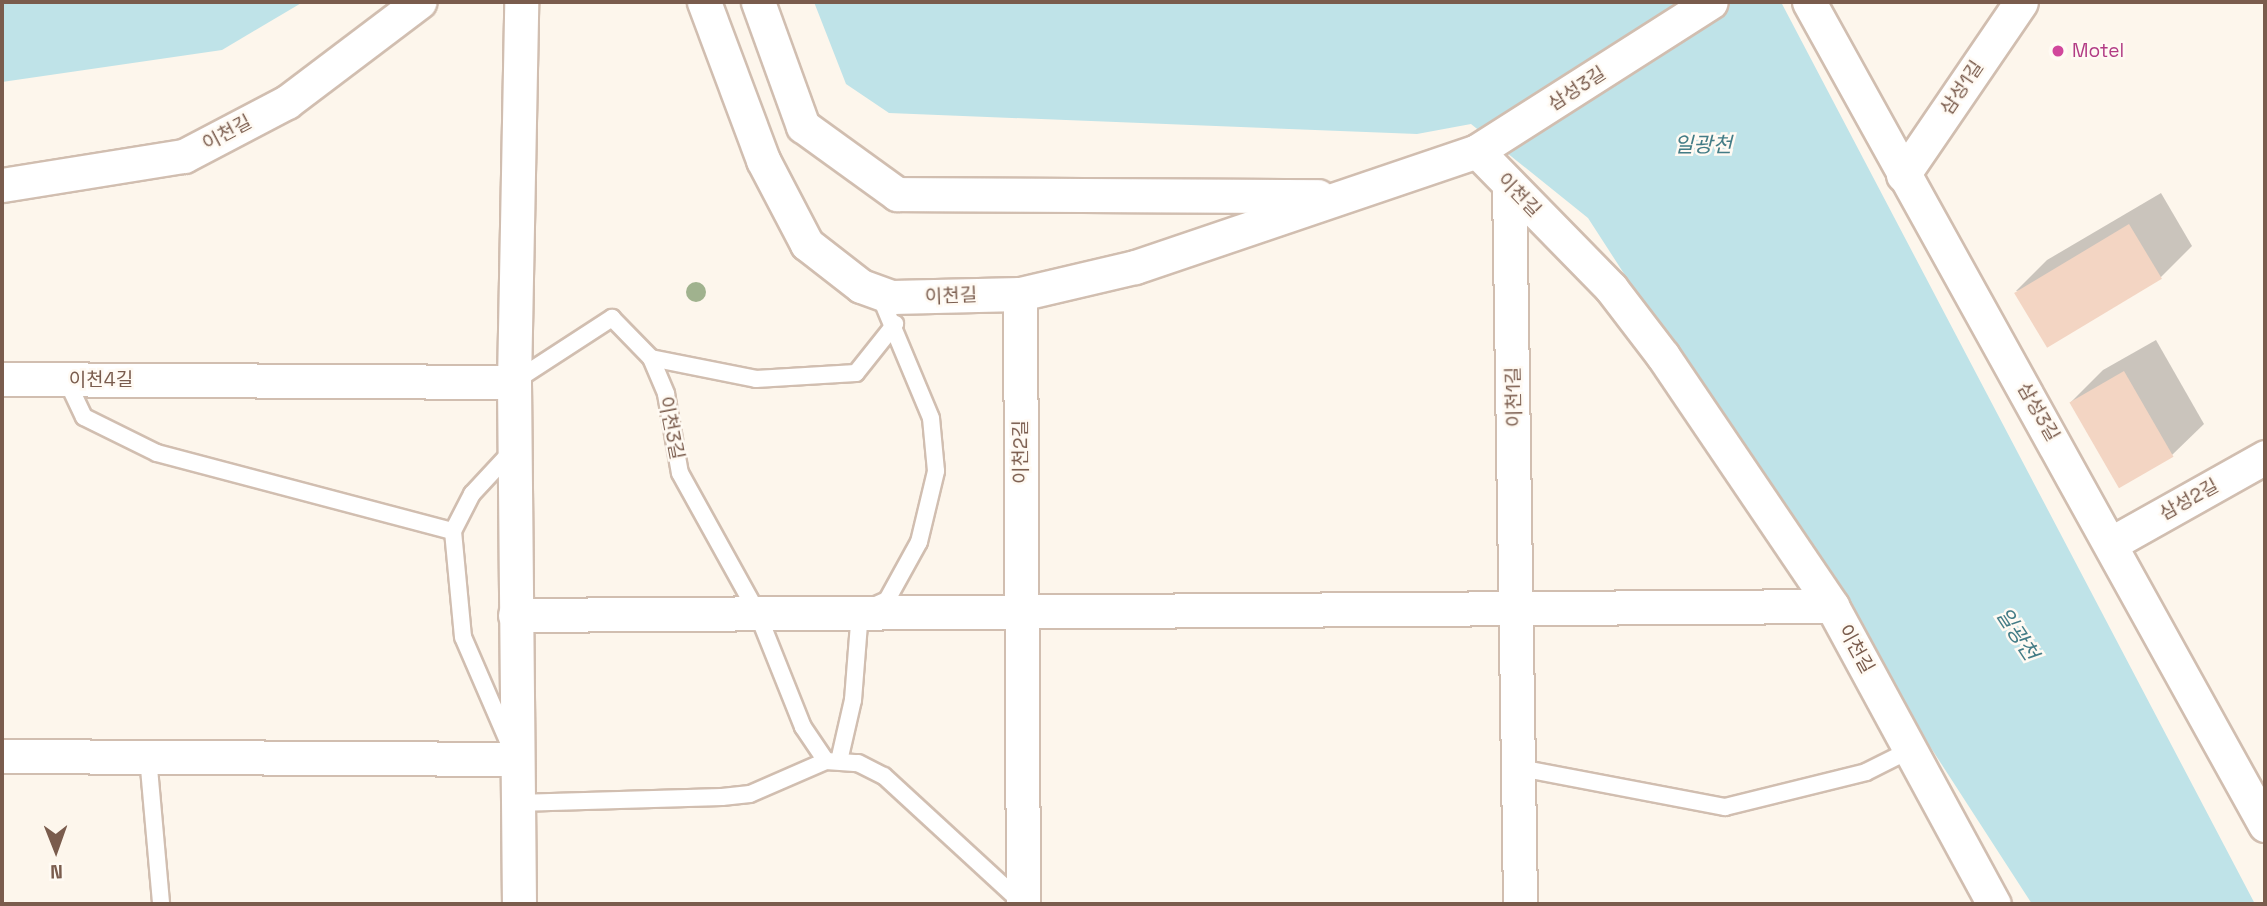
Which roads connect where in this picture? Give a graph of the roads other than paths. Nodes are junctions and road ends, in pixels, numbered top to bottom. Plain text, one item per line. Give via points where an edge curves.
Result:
1 (419, 2) edge
2 (521, 2) edge
3 (704, 2) edge
4 (758, 2) edge
5 (1711, 2) edge
6 (1809, 2) edge
7 (2021, 2) edge
8 (1485, 147) junction
9 (1903, 175) junction
10 (2, 185) edge
11 (1509, 185) junction
12 (1345, 196) junction
13 (878, 292) junction
14 (1020, 294) junction
15 (895, 324) junction
16 (651, 358) junction
17 (2, 379) edge
18 (66, 379) junction
19 (513, 382) junction
20 (514, 449) junction
21 (2265, 457) edge
22 (453, 531) junction
23 (2112, 543) junction
24 (1832, 606) junction
25 (1520, 608) junction
26 (1022, 610) junction
27 (757, 612) junction
28 (860, 612) junction
29 (515, 615) junction
30 (1912, 749) junction
31 (2, 756) edge
32 (148, 757) junction
33 (516, 760) junction
34 (832, 761) junction
35 (1520, 768) junction
36 (517, 803) junction
37 (2265, 825) edge
38 (161, 904) edge
39 (519, 904) edge
40 (1023, 904) edge
41 (1520, 904) edge
42 (1994, 904) edge

1 - 10 street, 이천길 via 287,102 184,156
2 - 19 street
3 - 13 street, 이천길 via 763,160 807,244 820,260
4 - 12 street via 803,126 897,194
5 - 8 street, 삼성3길
6 - 9 street, 삼성3길
7 - 9 street, 삼성1길
8 - 11 street, 이천길
8 - 12 street, 이천길
9 - 23 street, 삼성3길
11 - 24 street, 이천길 via 1611,288
11 - 25 street, 이천1길
12 - 14 street, 이천길 via 1135,267
13 - 14 street, 이천길
13 - 15 lane
14 - 26 street, 이천2길
15 - 16 lane via 856,373 756,379
15 - 28 lane via 935,437 936,471 919,542 887,600
16 - 19 lane, 이천3길 via 612,318
16 - 27 lane, 이천3길 via 666,394 680,473
17 - 18 street, 이천4길
18 - 19 street, 이천4길
18 - 22 lane via 84,417 176,459
19 - 20 street
20 - 22 lane via 472,495
20 - 29 street
21 - 23 street, 삼성2길
22 - 33 lane via 463,638
23 - 37 street, 삼성3길
24 - 25 street
24 - 30 street, 이천길
25 - 26 street
25 - 35 street, 이천1길
26 - 28 street
26 - 40 street, 이천2길
27 - 28 street
27 - 29 street
27 - 34 lane, 이천3길 via 803,727
28 - 34 lane via 853,699
29 - 33 street
30 - 35 lane via 1866,772 1799,792 1704,807
30 - 42 street, 이천길
31 - 32 street
32 - 33 street
32 - 38 lane
33 - 36 street
34 - 36 lane via 766,788 722,797
34 - 40 lane, 이천2길 via 884,776
35 - 41 street, 이천1길
36 - 39 street

